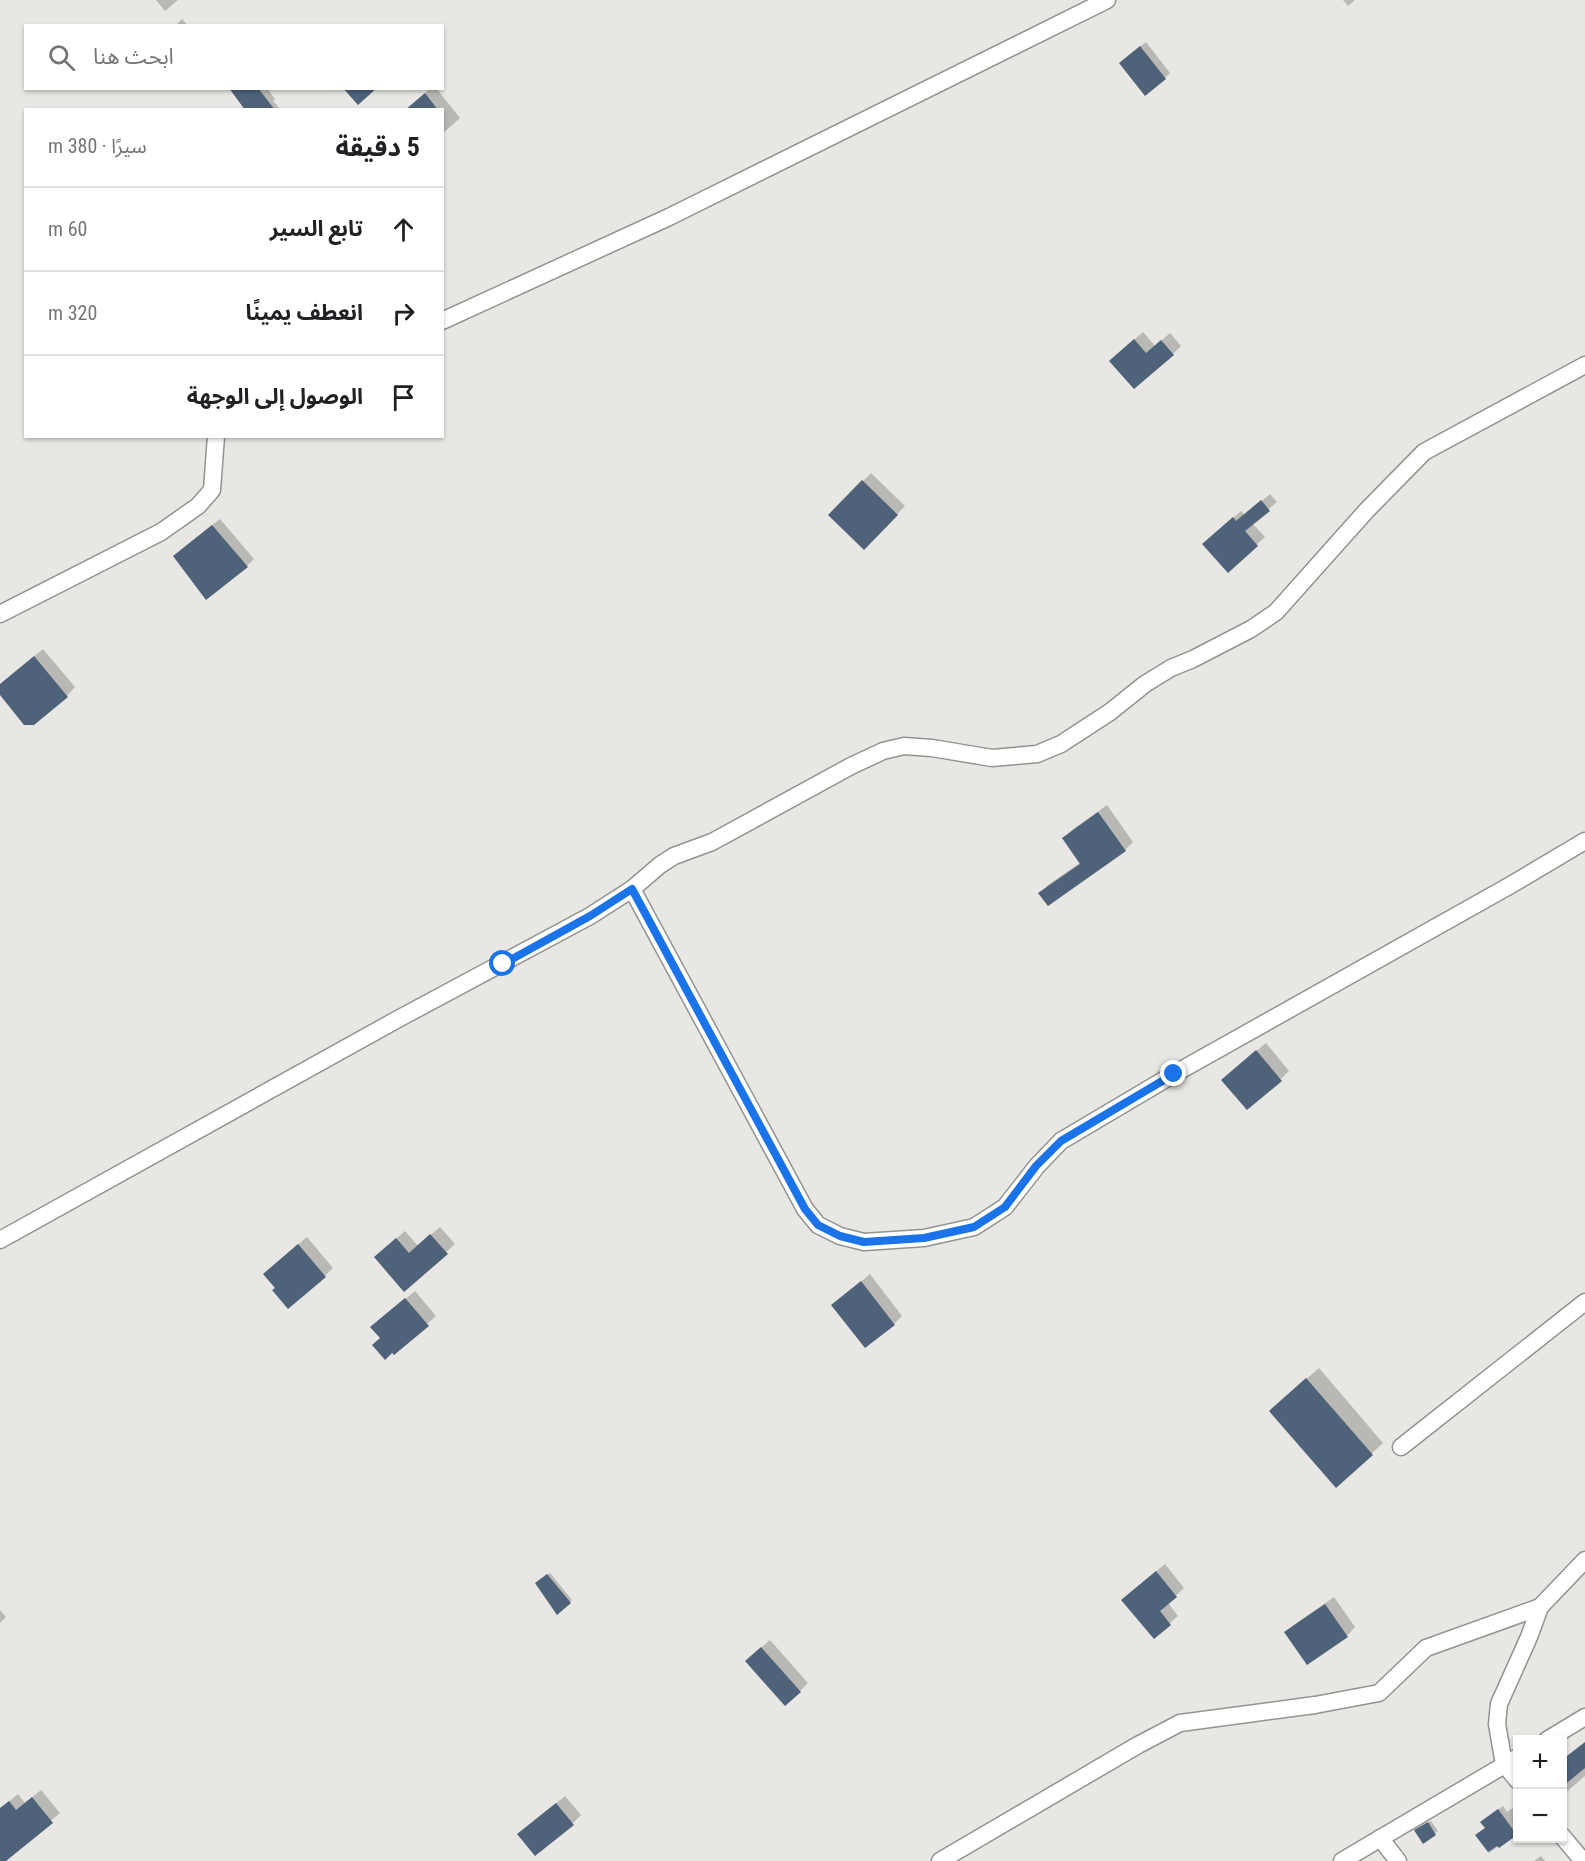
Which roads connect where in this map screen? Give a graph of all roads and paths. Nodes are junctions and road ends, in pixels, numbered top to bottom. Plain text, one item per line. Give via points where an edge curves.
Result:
1 (1107, 0) edge
2 (444, 320) edge
3 (1585, 365) edge
4 (216, 438) edge
5 (0, 614) edge
6 (1585, 841) edge
7 (632, 889) junction
8 (0, 1240) edge
9 (1585, 1302) edge
10 (1401, 1447) dead end
11 (1585, 1560) edge
12 (1539, 1606) junction
13 (1585, 1717) edge
14 (1555, 1735) edge
15 (1511, 1760) edge
16 (1380, 1838) junction
17 (1567, 1841) edge
18 (940, 1861) edge
19 (1342, 1861) edge
20 (1398, 1861) edge
21 (1583, 1861) edge

1 - 2 street via 669,217
3 - 7 street via 1424,452 1276,612 1251,629 1171,668 1061,744 1037,754 992,758 904,746 883,751 712,842 674,856
4 - 5 street via 212,490 198,506 161,532
6 - 7 street via 1061,1141 1005,1207 974,1227 924,1238 864,1242 818,1225 805,1209
7 - 8 street via 590,916
9 - 10 street
11 - 12 street
12 - 15 street via 1499,1704 1497,1724
12 - 18 street via 1426,1648 1379,1693 1180,1723
13 - 14 street
15 - 16 street
16 - 19 street
16 - 20 street
17 - 21 street

